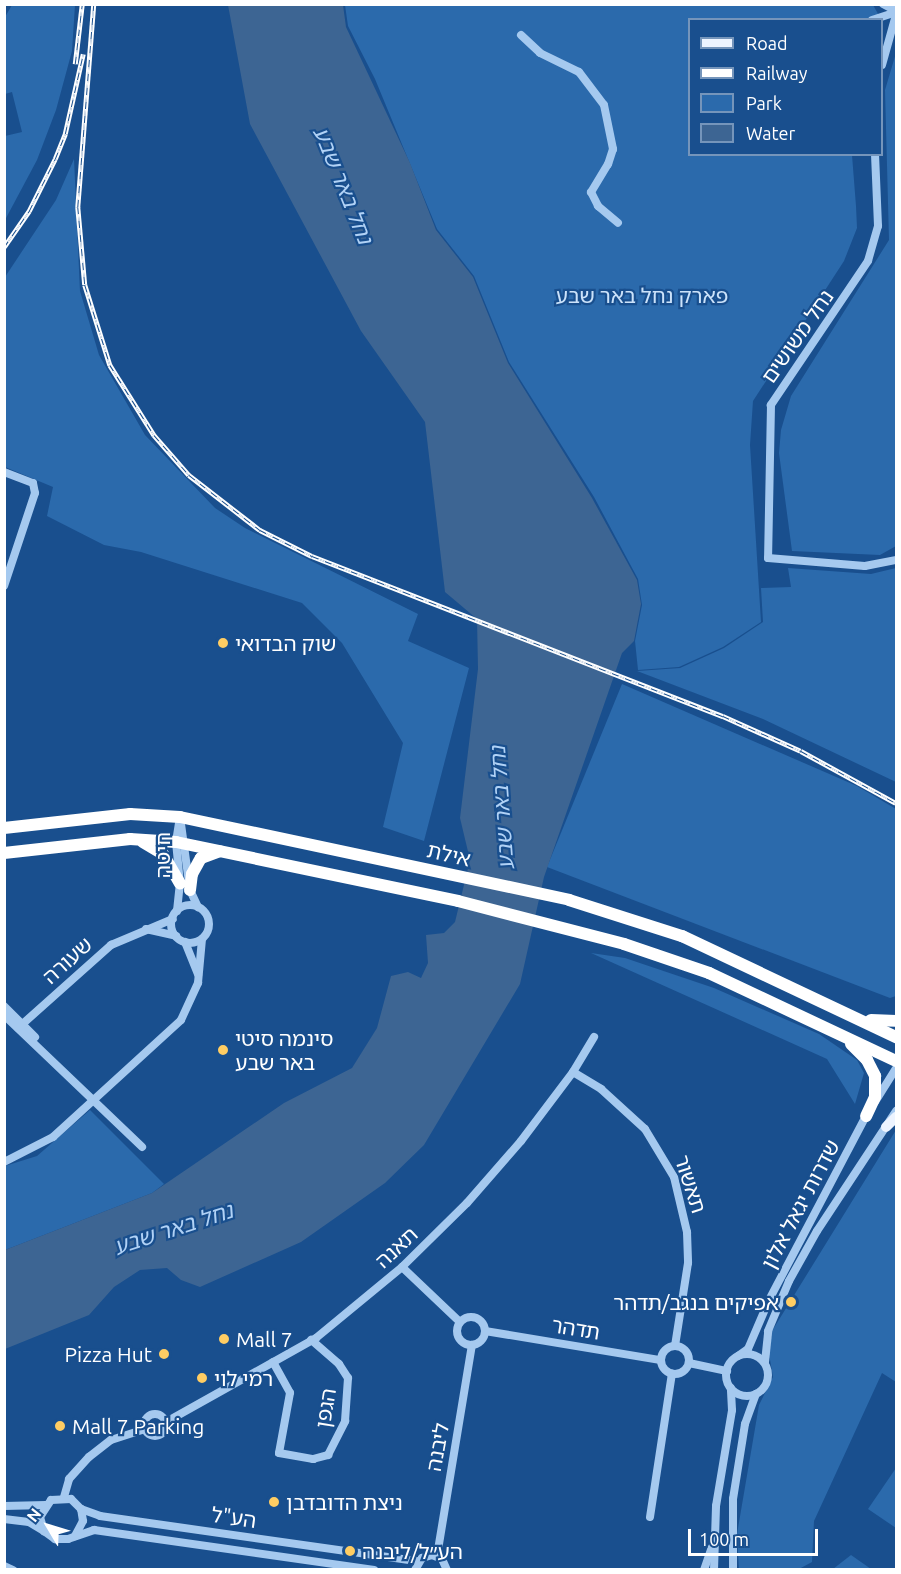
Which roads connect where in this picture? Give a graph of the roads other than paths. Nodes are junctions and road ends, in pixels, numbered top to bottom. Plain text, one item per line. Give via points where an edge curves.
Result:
1 (883, 4) edge
2 (897, 12) edge
3 (878, 18) edge
4 (521, 34) dead end
5 (883, 61) edge
6 (875, 156) edge
7 (618, 223) dead end
8 (4, 472) edge
9 (897, 560) edge
10 (4, 586) edge
11 (180, 818) junction
12 (4, 828) edge
13 (130, 839) junction
14 (180, 843) junction
15 (223, 850) junction
16 (4, 854) edge
17 (185, 887) junction
18 (198, 907) junction
19 (175, 915) junction
20 (146, 929) junction
21 (176, 936) junction
22 (202, 939) junction
23 (185, 942) junction
24 (198, 983) junction
25 (4, 1006) edge
26 (4, 1015) edge
27 (857, 1017) junction
28 (897, 1021) edge
29 (21, 1026) junction
30 (830, 1029) junction
31 (594, 1037) dead end
32 (897, 1037) edge
33 (897, 1061) edge
34 (897, 1069) edge
35 (573, 1072) junction
36 (93, 1100) junction
37 (897, 1111) edge
38 (866, 1116) junction
39 (897, 1117) edge
40 (886, 1127) junction
41 (142, 1147) dead end
42 (4, 1162) edge
43 (402, 1266) junction
44 (460, 1322) junction
45 (485, 1332) junction
46 (311, 1340) junction
47 (472, 1345) junction
48 (675, 1346) junction
49 (738, 1356) junction
50 (661, 1360) junction
51 (273, 1362) junction
52 (765, 1362) junction
53 (689, 1363) junction
54 (727, 1371) junction
55 (672, 1374) junction
56 (731, 1388) junction
57 (756, 1394) junction
58 (166, 1422) junction
59 (144, 1429) junction
60 (64, 1497) junction
61 (46, 1505) junction
62 (4, 1506) edge
63 (81, 1509) junction
64 (650, 1517) dead end
65 (4, 1519) edge
66 (44, 1531) junction
67 (75, 1536) junction
68 (715, 1541) junction
69 (437, 1556) junction
70 (416, 1565) edge
71 (4, 1566) edge
72 (13, 1569) edge
73 (374, 1569) edge
74 (448, 1569) edge
75 (704, 1569) edge
76 (714, 1569) edge
77 (733, 1569) edge

1 - 2 street
2 - 3 street
2 - 5 street
4 - 7 street via 544,56 579,72 604,105 613,149 591,192 598,206
6 - 9 street, נחל משושים via 878,226 868,261 771,405 768,558 865,566
8 - 10 street via 33,483 35,493
11 - 12 highway, אילת via 130,814
11 - 14 street, חיטה
11 - 27 highway, אילת via 568,900 682,936
13 - 14 highway, אילת
13 - 16 highway, אילת
13 - 17 highway via 164,854
14 - 15 highway, אילת
14 - 17 street, חיטה
15 - 17 highway via 201,858
15 - 30 highway, אילת via 561,927 709,973
17 - 18 street, חיטה
17 - 19 street, חיטה
18 - 19 street, חיטה via 189,906
18 - 22 street, חיטה via 209,921
19 - 20 street, שעורה
19 - 21 street, חיטה
20 - 21 street
20 - 29 street, שעורה via 120,940 92,959
21 - 23 street
22 - 23 street
22 - 24 street, חיטה
23 - 24 street via 197,968
24 - 36 street, חיטה via 181,1020
25 - 29 street
26 - 29 street
27 - 28 highway
27 - 32 highway, אילת
29 - 36 street
30 - 33 highway, אילת
30 - 38 highway via 871,1066 876,1089
31 - 35 street, תאנה
34 - 38 street, שדרות יגאל אלון
35 - 43 street, תאנה via 494,1173
35 - 48 street, תאשור via 625,1108 656,1144 674,1177 685,1223 688,1263
36 - 41 street
36 - 42 street, חיטה via 53,1137
37 - 40 street, שדרות יגאל אלון
38 - 49 street, שדרות יגאל אלון via 769,1300 748,1349
39 - 40 main road
40 - 52 street, שדרות יגאל אלון via 789,1281 768,1331
43 - 44 street
43 - 46 street, תאנה
44 - 45 street via 476,1317
44 - 47 street via 459,1338
45 - 47 street
45 - 50 street, תדהר
46 - 51 street, תאנה
46 - 51 street, הגפן via 339,1364 348,1378 345,1421 328,1455 313,1459 279,1453 290,1393
47 - 69 street, ליבנה
48 - 50 street via 665,1350
48 - 53 street via 685,1351
49 - 52 street via 755,1354
49 - 54 street
50 - 55 street via 664,1370
51 - 58 street, תאנה
52 - 57 street via 768,1380
53 - 54 street
53 - 55 street via 683,1372
54 - 56 street
55 - 64 street
56 - 57 street via 742,1395
56 - 68 street via 732,1410 716,1506
57 - 77 street via 745,1424 733,1499
58 - 59 street via 159,1436
58 - 59 street via 153,1414 146,1419
59 - 60 street via 111,1440 89,1457 69,1479
60 - 61 street
60 - 63 street
61 - 62 street
61 - 66 street via 40,1518
63 - 67 street via 83,1521
63 - 70 street, הע"ל via 100,1516
65 - 66 street via 29,1522
66 - 67 street via 61,1540
67 - 73 street, הע"ל via 94,1530
68 - 75 street
68 - 76 street
69 - 70 street via 427,1555
69 - 74 street
71 - 72 street

